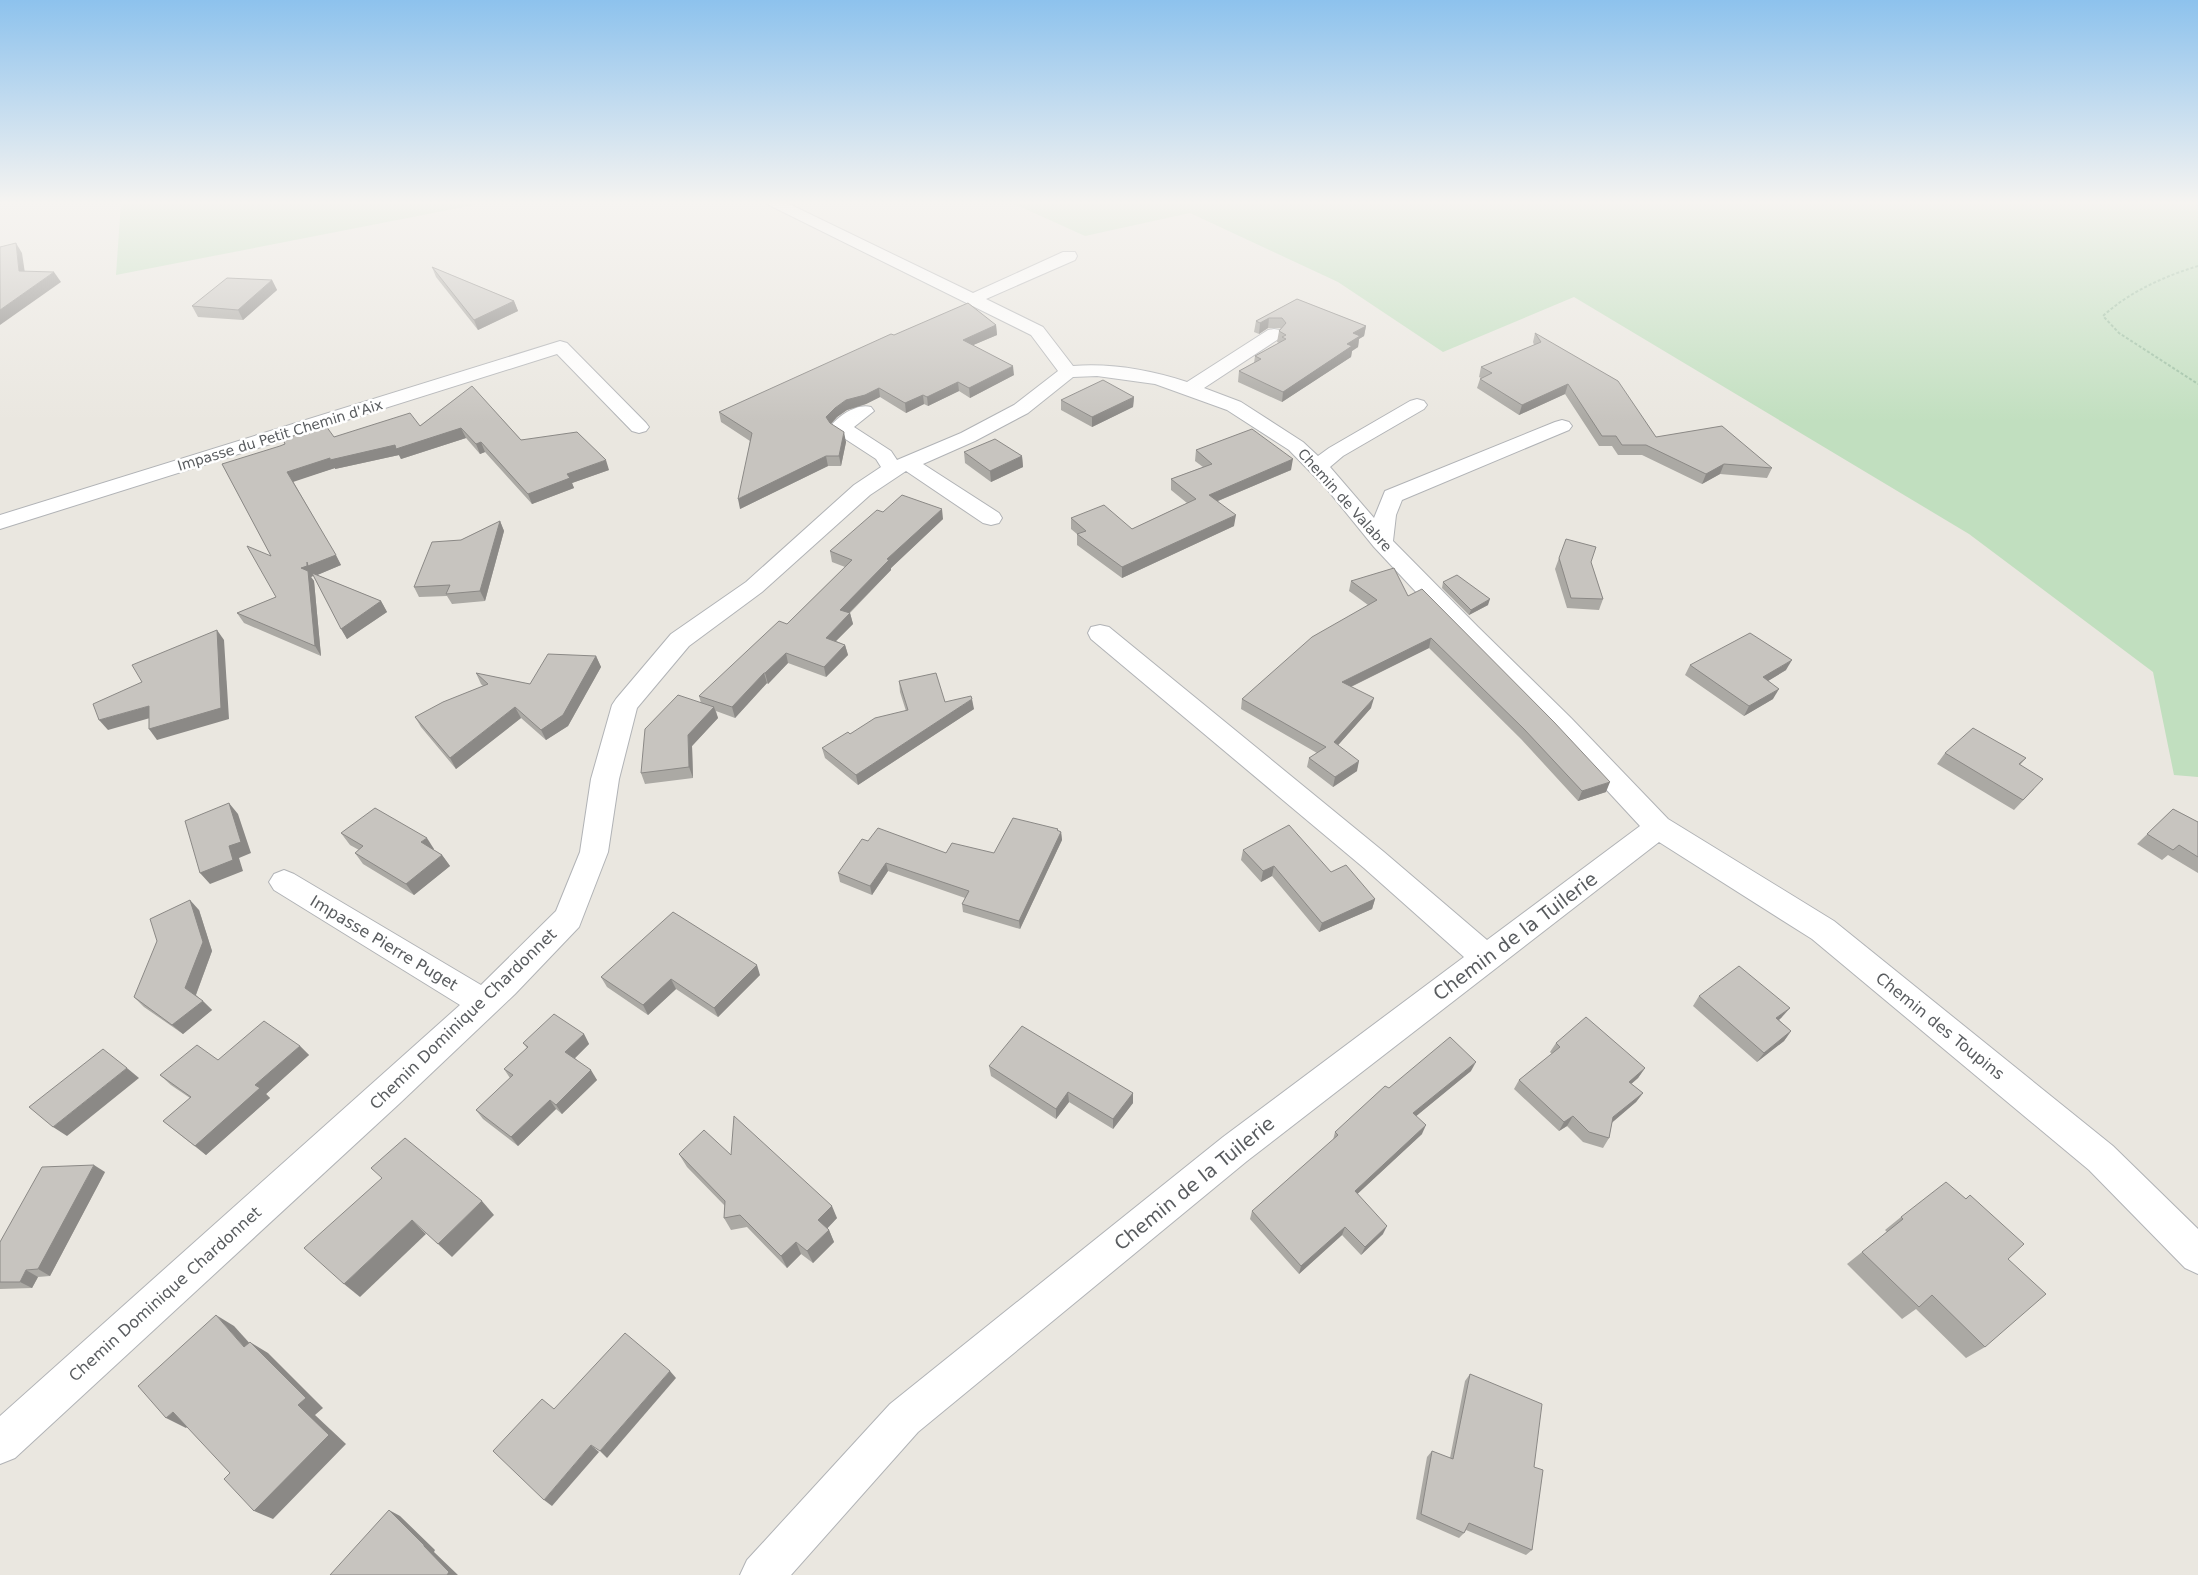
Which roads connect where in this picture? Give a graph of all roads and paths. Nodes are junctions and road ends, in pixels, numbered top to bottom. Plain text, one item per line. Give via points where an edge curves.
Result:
1 (925, 276) edge
2 (1025, 276) edge
3 (2168, 276) edge
4 (973, 299) junction
5 (1274, 334) edge
6 (1068, 372) junction
7 (2198, 384) edge
8 (1189, 389) junction
9 (1417, 405) dead end
10 (864, 411) edge
11 (1562, 426) dead end
12 (639, 428) dead end
13 (900, 466) junction
14 (1318, 467) junction
15 (991, 518) dead end
16 (0, 522) edge
17 (1382, 542) junction
18 (1100, 633) dead end
19 (1658, 827) junction
20 (284, 882) dead end
21 (1486, 958) junction
22 (484, 1003) junction
23 (2198, 1254) edge
24 (0, 1443) edge
25 (762, 1575) edge

1 - 4 street
2 - 4 street
3 - 7 path via 2118,302 2103,316 2119,333
4 - 6 street via 1037,331
5 - 8 street
6 - 8 street, Chemin de Valabre via 1098,370 1158,379
6 - 13 street, Chemin Dominique Chardonnet via 1021,409 968,437
8 - 14 street, Chemin de Valabre via 1234,406 1296,446
9 - 14 street via 1336,452
10 - 13 street via 840,427
11 - 17 street via 1393,496 1385,514
12 - 16 street, Impasse du Petit Chemin d'Aix via 560,347
13 - 15 street
13 - 22 street, Chemin Dominique Chardonnet via 862,490 754,586 680,640 625,705 604,779 594,852 568,918
14 - 17 street, Chemin de Valabre
17 - 19 street, Chemin de Valabre
18 - 21 street via 1374,860
19 - 21 street, Chemin de la Tuilerie
19 - 23 street, Chemin des Toupins via 1823,930 2101,1158
20 - 22 street, Impasse Pierre Puget
21 - 25 street, Chemin de la Tuilerie via 1235,1149 904,1418
22 - 24 street, Chemin Dominique Chardonnet

